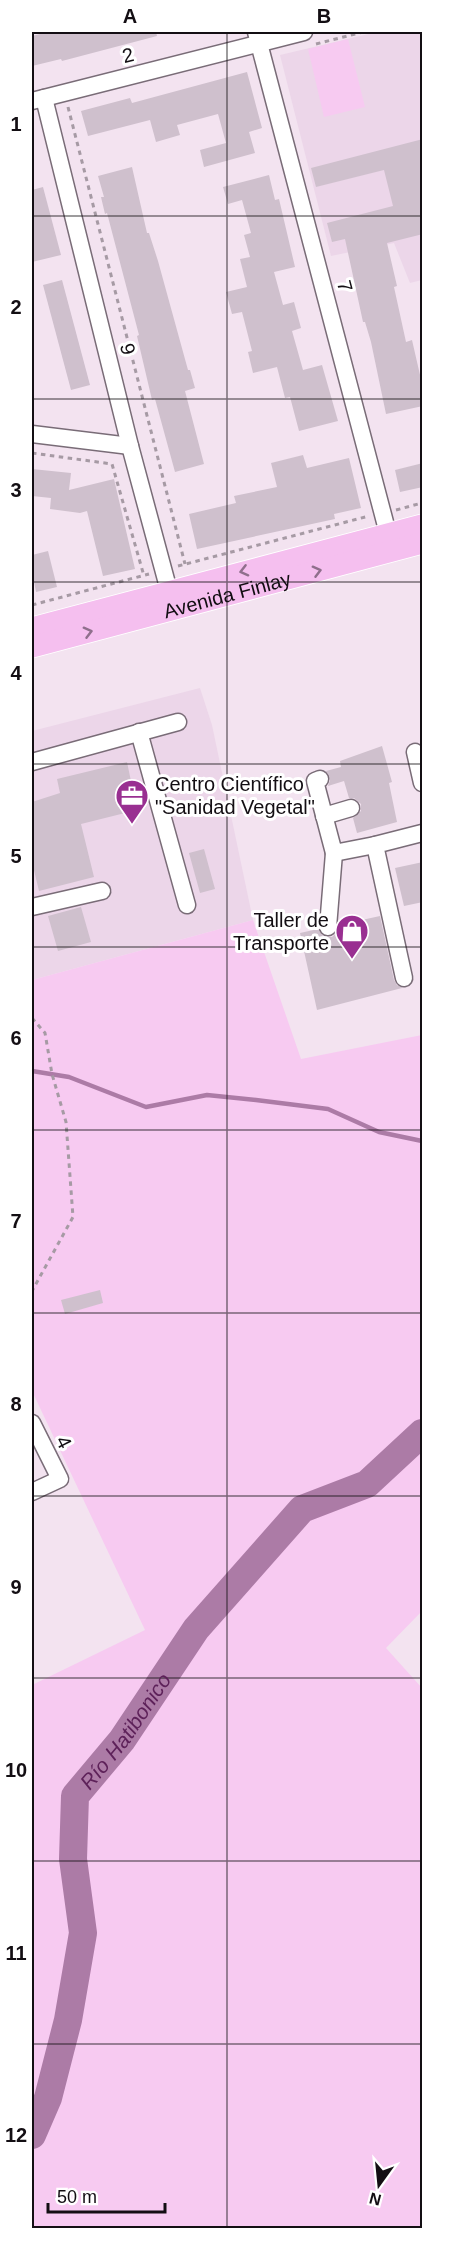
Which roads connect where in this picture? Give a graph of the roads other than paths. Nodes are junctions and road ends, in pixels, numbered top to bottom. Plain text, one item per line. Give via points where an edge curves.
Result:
1 (258, 37) edge
2 (306, 38) edge
3 (38, 99) edge
4 (32, 434) edge
5 (130, 446) junction
6 (423, 525) edge
7 (390, 543) junction
8 (423, 543) edge
9 (172, 600) junction
10 (32, 628) edge
11 (32, 647) edge
12 (178, 722) dead end
13 (139, 732) junction
14 (415, 752) dead end
15 (32, 762) edge
16 (320, 779) dead end
17 (423, 783) edge
18 (351, 808) dead end
19 (324, 816) junction
20 (423, 833) edge
21 (375, 845) junction
22 (334, 853) junction
23 (102, 891) dead end
24 (187, 904) dead end
25 (32, 907) edge
26 (328, 927) dead end
27 (404, 978) dead end
28 (32, 1423) edge
29 (32, 1492) edge

1 - 2 street, 2
1 - 3 street, 2
1 - 7 street, 7
3 - 5 street, 9
4 - 5 street
5 - 9 street, 9
6 - 7 main road, Avenida Finlay
7 - 8 main road, Avenida Finlay
7 - 9 main road, Avenida Finlay
9 - 10 main road, Avenida Finlay
11 -> 9 main road, Avenida Finlay
12 - 13 street
13 - 15 street
13 - 24 street
14 - 17 street
16 - 19 street via 315,781
18 - 19 street
19 - 22 street
20 - 21 street
21 - 22 street
21 - 27 street
22 - 26 street
23 - 25 street
28 - 29 street, 4 via 60,1479

